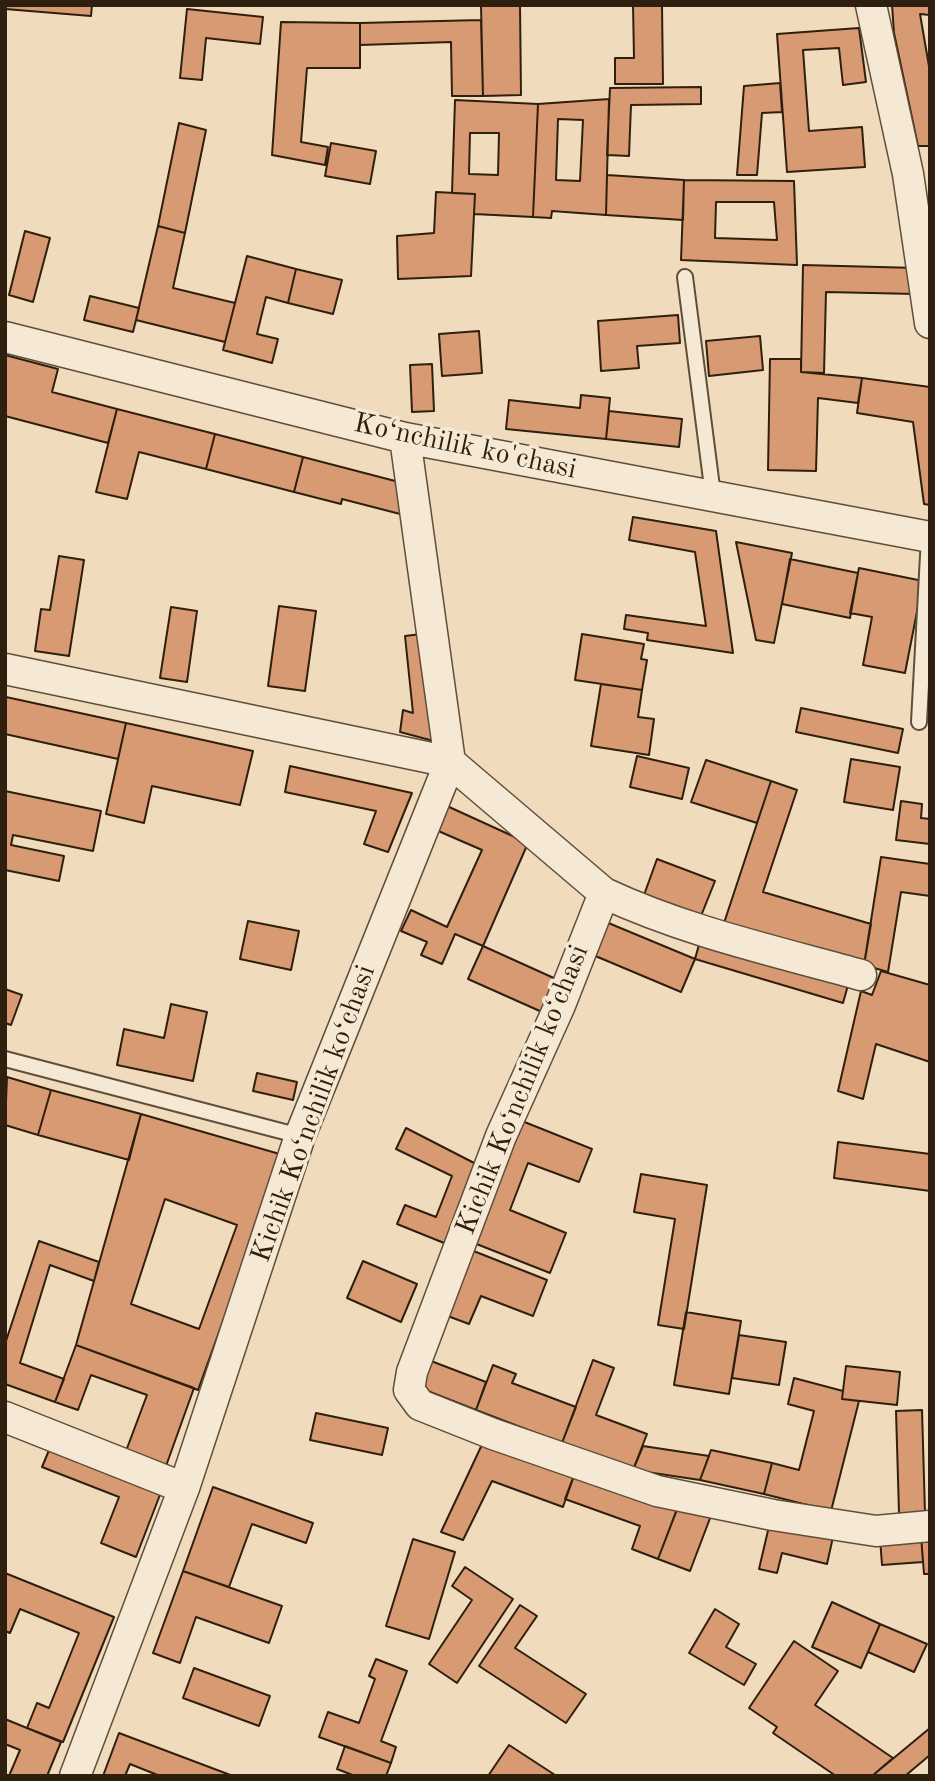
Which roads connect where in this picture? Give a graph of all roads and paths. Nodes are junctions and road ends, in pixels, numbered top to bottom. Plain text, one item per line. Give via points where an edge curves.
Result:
1 (871, 5) edge
2 (919, 175) edge
3 (685, 277) dead end
4 (930, 323) edge
5 (5, 337) edge
6 (405, 438) junction
7 (713, 495) junction
8 (930, 537) edge
9 (5, 669) edge
10 (919, 722) dead end
11 (450, 762) junction
12 (604, 893) junction
13 (861, 975) dead end
14 (5, 1059) edge
15 (300, 1136) junction
16 (5, 1417) edge
17 (184, 1488) junction
18 (930, 1525) edge
19 (75, 1776) edge

1 - 2 street
2 - 4 street
3 - 7 lane
5 - 6 street, Ko‘nchilik ko'chasi
6 - 7 street, Ko‘nchilik ko'chasi
6 - 11 street, Kichik Ko‘nchilik ko‘chasi
7 - 8 street, Ko‘nchilik ko'chasi
8 - 10 lane
9 - 11 street
11 - 12 street
11 - 15 street, Kichik Ko‘nchilik ko‘chasi
12 - 13 street via 703,930
12 - 18 street, Kichik Koʻnchilik koʻchasi via 561,1004 501,1136 408,1390 420,1405 657,1491 876,1531
14 - 15 lane
15 - 17 street, Kichik Ko‘nchilik ko‘chasi
16 - 17 street
17 - 19 street, Kichik Ko‘nchilik ko‘chasi

